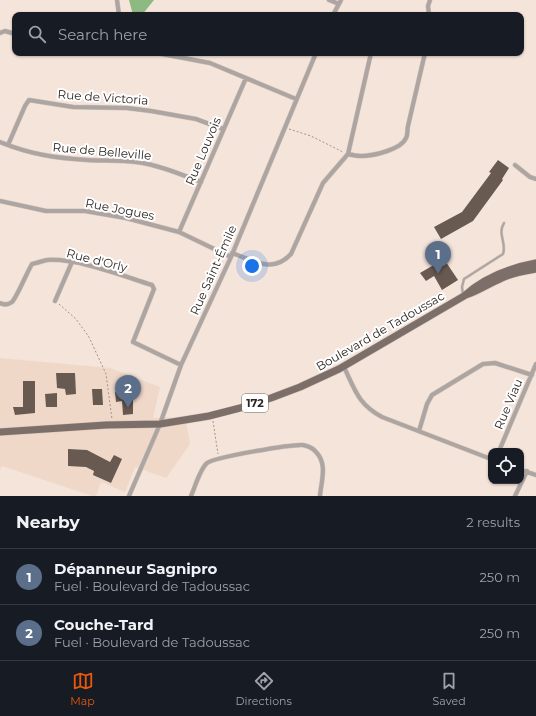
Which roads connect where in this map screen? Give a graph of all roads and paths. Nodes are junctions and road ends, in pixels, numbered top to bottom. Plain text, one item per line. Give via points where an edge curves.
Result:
1 (117, 0) edge
2 (329, 0) edge
3 (430, 0) edge
4 (340, 2) edge
5 (119, 12) edge
6 (335, 12) edge
7 (429, 12) edge
8 (0, 33) edge
9 (12, 33) edge
10 (173, 56) edge
11 (315, 56) edge
12 (370, 56) edge
13 (424, 56) edge
14 (246, 78) junction
15 (296, 99) junction
16 (284, 127) junction
17 (223, 129) junction
18 (0, 142) edge
19 (8, 145) junction
20 (348, 154) junction
21 (515, 165) dead end
22 (536, 179) edge
23 (201, 182) junction
24 (0, 200) edge
25 (504, 223) dead end
26 (179, 232) junction
27 (231, 255) junction
28 (72, 262) junction
29 (536, 263) edge
30 (536, 269) edge
31 (464, 296) junction
32 (55, 301) joint
33 (0, 303) edge
34 (536, 364) edge
35 (181, 365) junction
36 (344, 367) junction
37 (532, 375) junction
38 (211, 415) junction
39 (160, 424) junction
40 (112, 425) junction
41 (419, 431) junction
42 (0, 432) edge
43 (500, 448) edge
44 (488, 458) edge
45 (219, 459) junction
46 (524, 471) edge
47 (527, 472) junction
48 (536, 475) edge
49 (128, 496) edge
50 (191, 496) edge
51 (320, 496) edge
52 (515, 496) edge

1 - 5 street
2 - 4 street
3 - 7 street
4 - 6 street
8 - 9 street via 5,31
10 - 14 street via 210,63
11 - 15 street, Rue Saint-Émile
12 - 20 street
13 - 20 street via 405,141 385,152 360,156
14 - 15 street
14 - 17 street, Rue Louvois
15 - 16 street, Rue Saint-Émile
16 - 20 path via 312,136
16 - 27 street, Rue Saint-Émile
17 - 19 street, Rue de Victoria via 196,119 151,111 73,107 29,100
17 - 23 street, Rue Louvois
18 - 19 street, Rue de Belleville
19 - 23 street, Rue de Belleville via 42,155 137,162 165,168
20 - 27 street, Rue Jogues via 323,183 294,249 284,261 271,265
21 - 22 street
23 - 26 street, Rue Louvois
24 - 26 street, Rue Jogues via 46,211 85,210
25 - 31 lane via 501,230 505,249 503,254 464,279
26 - 27 street, Rue Jogues
27 - 35 street, Rue Saint-Émile
28 - 32 street
28 - 33 street, Rue d'Orly via 46,260 32,264 14,300 4,305
28 - 35 street, Rue d'Orly via 152,285 154,289 133,342
29 - 31 main road, Boulevard de Tadoussac / 172 via 499,273 472,288
30 - 31 main road, Boulevard de Tadoussac / 172 via 512,274
31 - 36 main road, Boulevard de Tadoussac / 172
32 - 40 path via 76,319 89,337 106,374
34 - 37 street, Rue Viau
35 - 39 street, Rue Saint-Émile
36 - 38 main road, Boulevard de Tadoussac / 172 via 271,398
36 - 41 street via 366,407 382,417
37 - 41 street via 495,363 483,364 432,395
37 - 43 street, Rue Viau
38 - 39 main road, Boulevard de Tadoussac / 172
38 - 45 path
39 - 40 main road, Boulevard de Tadoussac / 172
39 - 49 street, Rue Saint-Émile
40 - 42 main road, Boulevard de Tadoussac / 172
41 - 44 street
45 - 50 street via 205,465
45 - 51 street via 304,445 318,453 322,462
46 - 47 street
47 - 48 street
47 - 52 street

